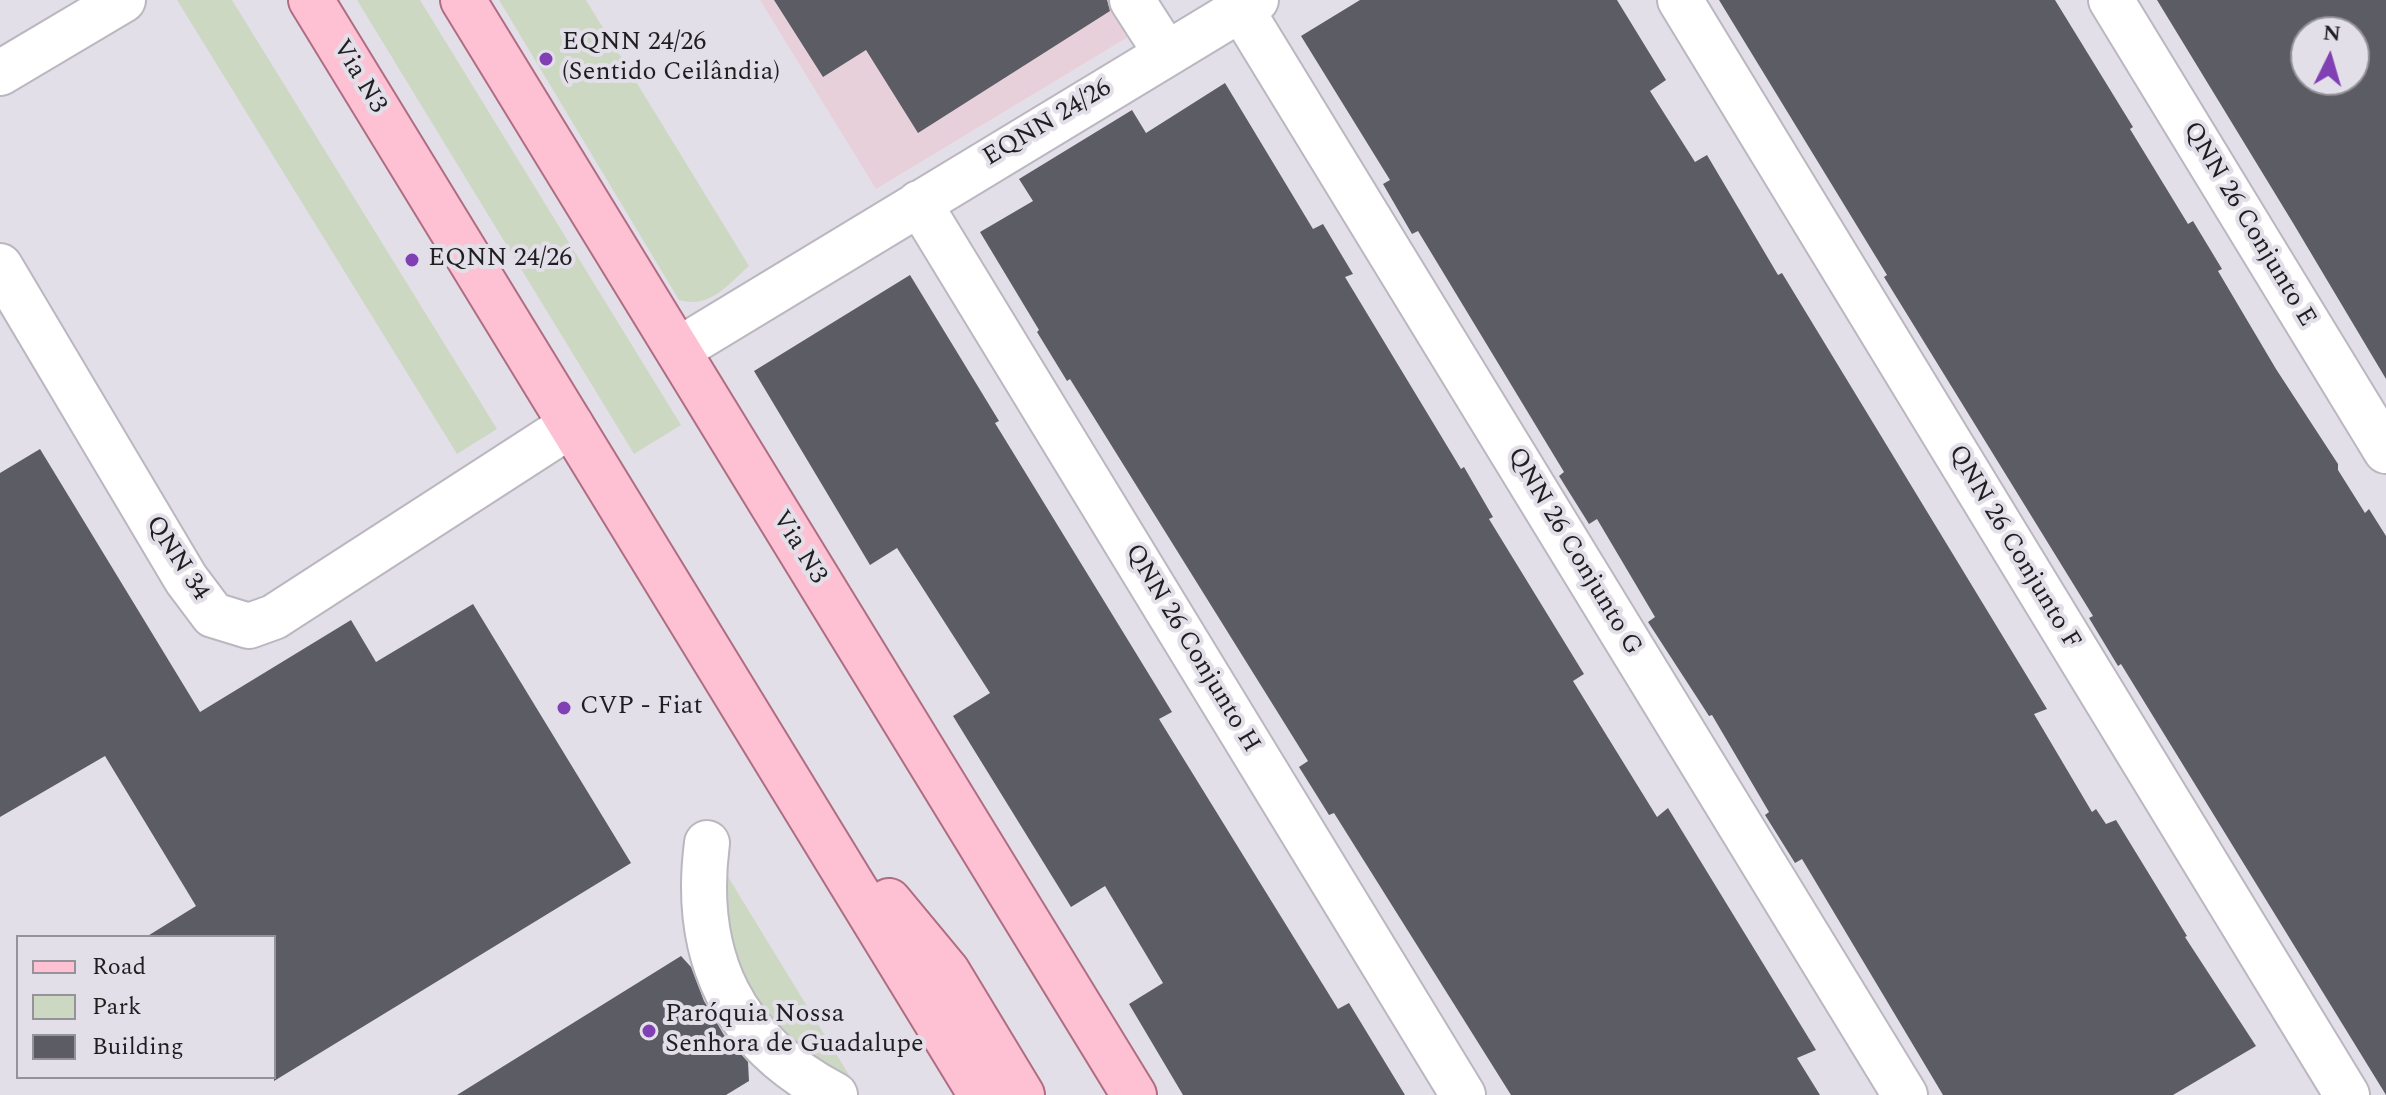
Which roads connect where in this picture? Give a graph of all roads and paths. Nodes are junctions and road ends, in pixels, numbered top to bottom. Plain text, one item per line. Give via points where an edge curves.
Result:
1 (123, 0) edge
2 (311, 0) edge
3 (463, 0) edge
4 (1132, 0) edge
5 (1680, 0) edge
6 (2111, 0) edge
7 (1249, 5) edge
8 (1166, 53) junction
9 (0, 73) edge
10 (919, 203) junction
11 (0, 266) edge
12 (678, 350) junction
13 (571, 425) junction
14 (2386, 451) edge
15 (793, 786) junction
16 (707, 843) dead end
17 (835, 1095) edge
18 (981, 1095) edge
19 (1022, 1095) edge
20 (1134, 1095) edge
21 (1463, 1095) edge
22 (1905, 1095) edge
23 (2347, 1095) edge

1 - 9 street
2 - 13 main road, Via N3
3 - 12 main road, Via N3
4 - 8 street
5 - 23 street, QNN 26 Conjunto F
6 - 14 street, QNN 26 Conjunto E
7 - 8 street, EQNN 24/26
7 - 22 street, QNN 26 Conjunto G
8 - 10 street, EQNN 24/26
10 - 12 street, EQNN 24/26
10 - 21 street, QNN 26 Conjunto H
11 - 13 street, QNN 34 via 186,579 213,615 249,626 274,617
12 - 20 main road, Via N3
13 - 15 main road, Via N3
15 - 18 main road, Via N3
15 - 19 main road via 947,971
16 - 17 street via 705,922 720,976 735,1006 779,1059

